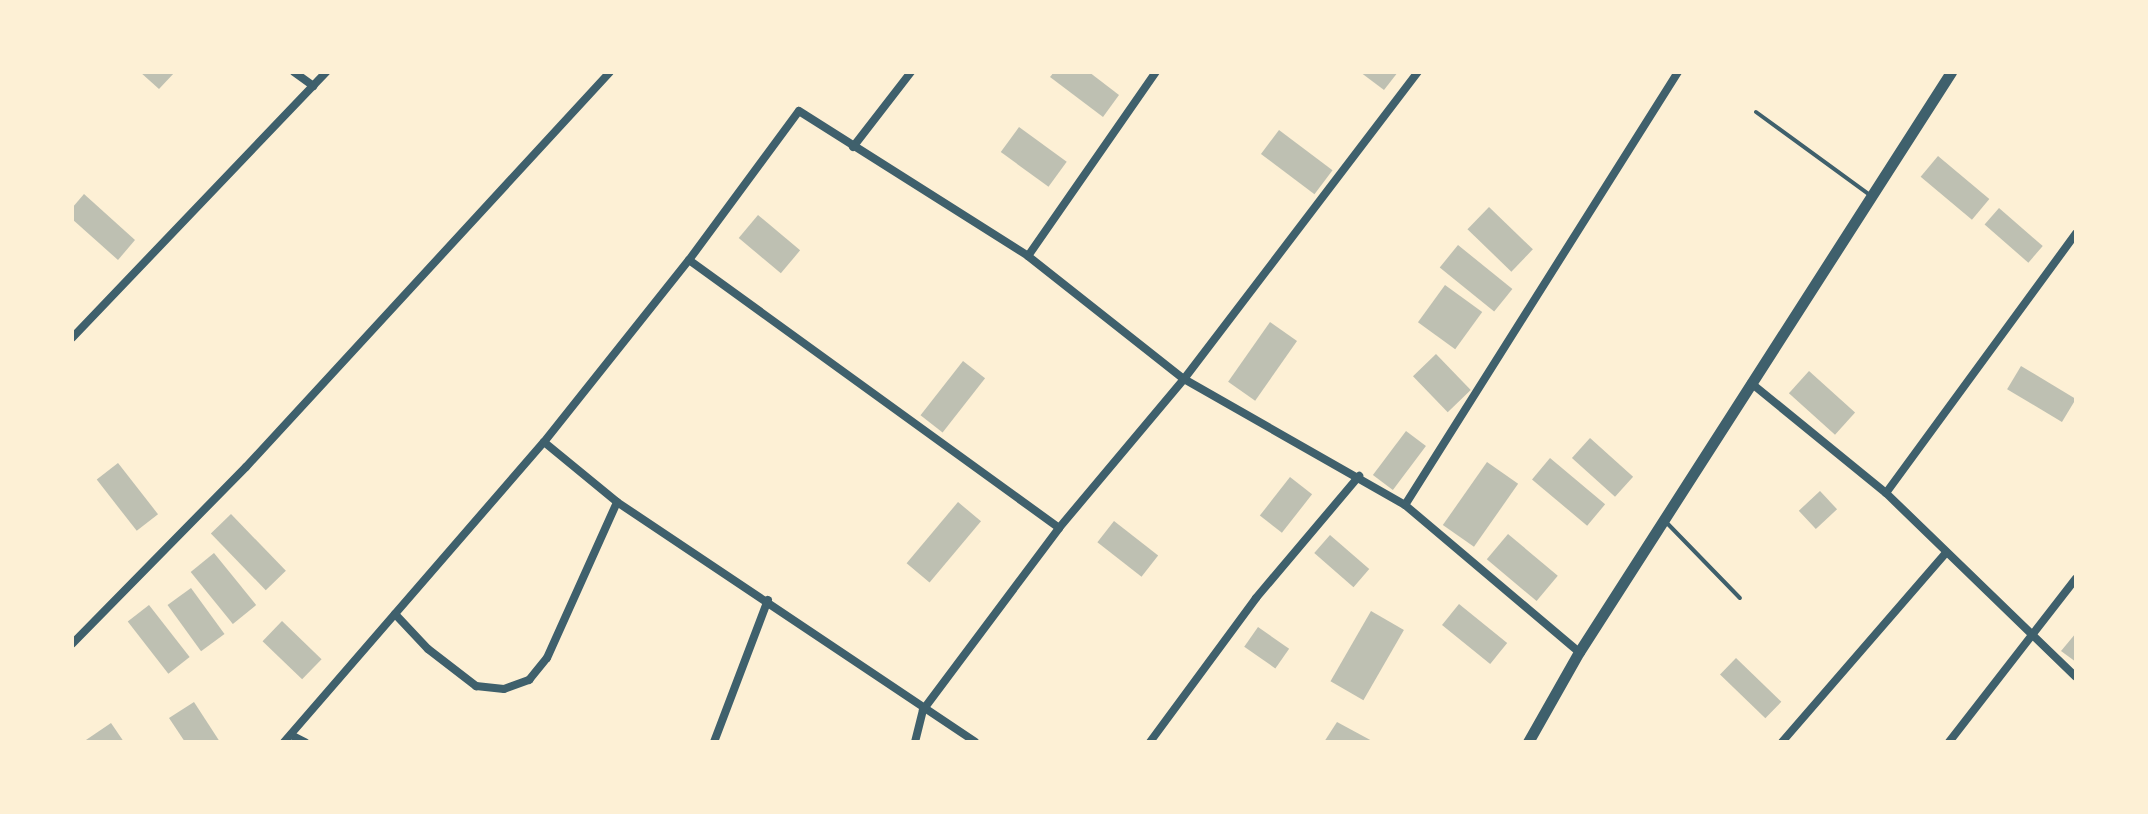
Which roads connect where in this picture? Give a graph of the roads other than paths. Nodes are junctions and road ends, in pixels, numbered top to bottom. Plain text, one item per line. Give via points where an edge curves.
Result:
1 (294, 72) edge
2 (326, 72) edge
3 (610, 72) edge
4 (911, 72) edge
5 (1156, 72) edge
6 (1418, 72) edge
7 (1678, 72) edge
8 (1951, 72) edge
9 (313, 86) junction
10 (1756, 112) dead end
11 (853, 147) junction
12 (1873, 198) junction
13 (2076, 233) edge
14 (1028, 256) junction
15 (689, 260) junction
16 (72, 338) edge
17 (1184, 379) junction
18 (1751, 383) junction
19 (544, 442) junction
20 (1359, 476) junction
21 (1886, 493) junction
22 (617, 502) junction
23 (1405, 505) junction
24 (1664, 520) junction
25 (1059, 528) junction
26 (1946, 553) junction
27 (2076, 578) edge
28 (1740, 598) dead end
29 (768, 600) junction
30 (395, 614) junction
31 (2034, 635) junction
32 (72, 644) edge
33 (1579, 652) junction
34 (2076, 677) edge
35 (923, 710) junction
36 (288, 738) edge
37 (305, 742) edge
38 (714, 742) edge
39 (915, 742) edge
40 (975, 742) edge
41 (1150, 742) edge
42 (1528, 742) edge
43 (1782, 742) edge
44 (1949, 742) edge

1 - 9 street
2 - 9 street
3 - 32 street via 246,467
4 - 11 street
5 - 14 street
6 - 17 street
7 - 23 street
8 - 12 street
9 - 16 street
10 - 12 lane
11 - 14 street
11 - 15 street via 799,111
12 - 18 street
13 - 21 street
14 - 17 street
15 - 19 street
15 - 25 street
17 - 20 street
17 - 25 street
18 - 21 street
18 - 24 street
19 - 22 street
19 - 30 street
20 - 23 street
20 - 41 street via 1256,598
21 - 26 street
22 - 29 street
22 - 30 street via 547,658 529,680 504,689 476,686 428,649
23 - 33 street
24 - 28 lane
24 - 33 street
25 - 35 street
26 - 31 street
26 - 43 street
27 - 31 street
29 - 35 street
29 - 38 street
30 - 36 street
31 - 34 street
31 - 44 street
33 - 42 street
35 - 39 street
35 - 40 street
36 - 37 street

